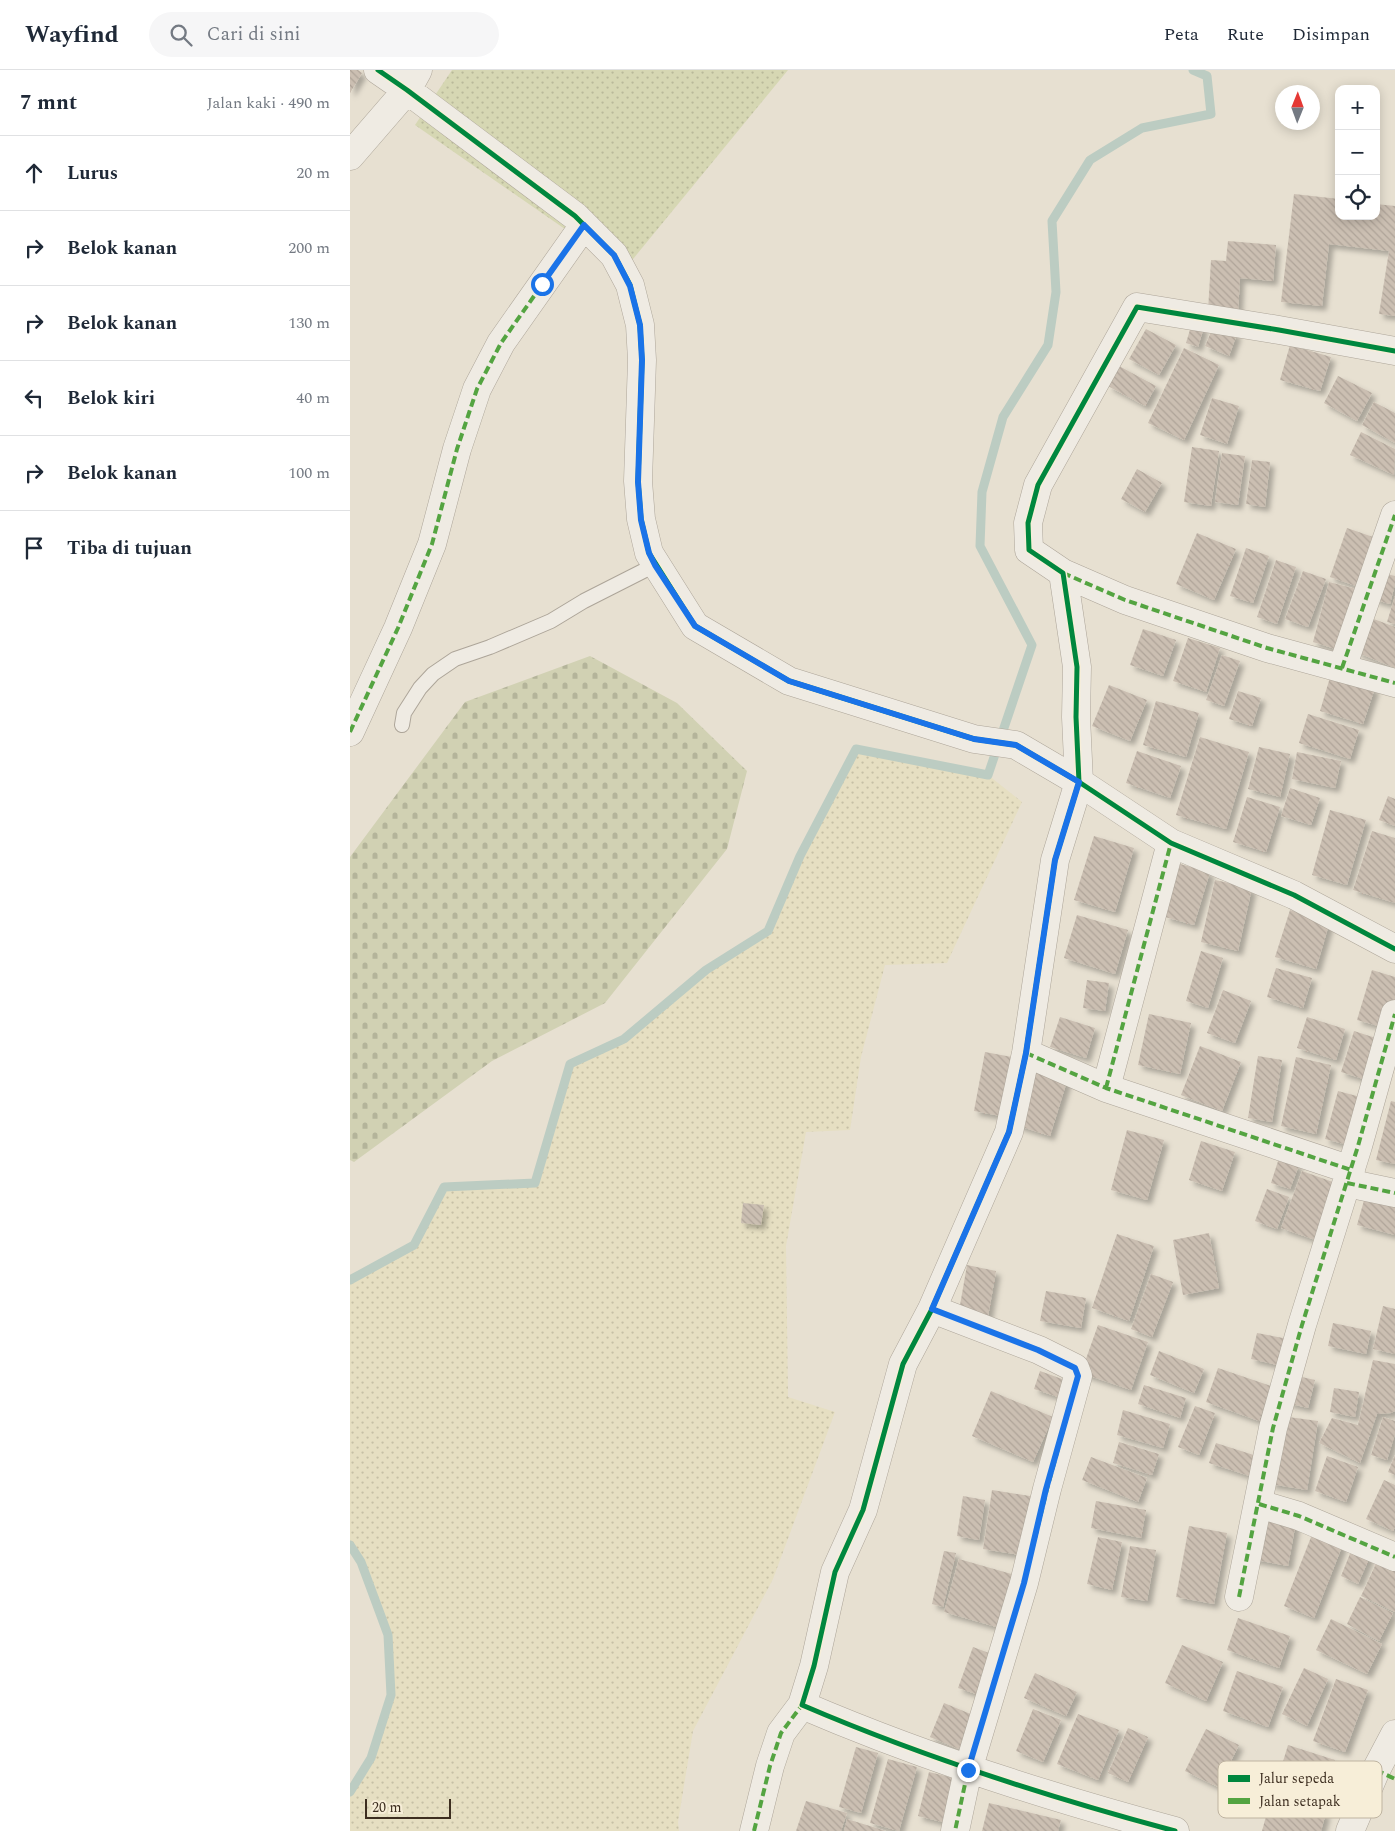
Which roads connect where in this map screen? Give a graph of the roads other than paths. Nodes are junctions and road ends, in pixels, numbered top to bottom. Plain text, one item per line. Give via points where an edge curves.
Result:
1 (378, 70) edge
2 (413, 80) edge
3 (350, 156) edge
4 (584, 225) junction
5 (1395, 351) edge
6 (1395, 515) edge
7 (655, 565) junction
8 (1063, 573) junction
9 (1342, 668) junction
10 (1395, 683) edge
11 (402, 725) dead end
12 (350, 732) edge
13 (1079, 782) junction
14 (1171, 843) junction
15 (1395, 949) edge
16 (1395, 1014) edge
17 (1026, 1053) junction
18 (1106, 1088) junction
19 (1349, 1177) junction
20 (1395, 1193) edge
21 (932, 1309) junction
22 (1259, 1504) junction
23 (1395, 1557) edge
24 (1239, 1597) dead end
25 (802, 1705) junction
26 (1395, 1734) edge
27 (968, 1770) junction
28 (1385, 1774) edge
29 (1358, 1818) edge
30 (754, 1831) edge
31 (955, 1831) edge
32 (1175, 1831) edge
33 (1350, 1831) edge

1 - 2 street
2 - 3 street
2 - 4 street
4 - 7 street via 614,255 630,286 640,325 638,482 641,520
4 - 12 street via 501,344 478,389 457,449 432,544
5 - 8 street via 1137,307 1038,485 1028,523 1029,550
6 - 9 street
7 - 11 lane via 584,600 551,621 455,659 420,688 404,713
7 - 13 street via 695,626 789,681 974,739 1016,745
8 - 9 street via 1163,614 1267,648
8 - 13 street via 1077,668
9 - 10 street
13 - 14 street
13 - 17 street via 1055,860
14 - 15 street via 1294,895
14 - 18 street
16 - 19 street
17 - 18 street
17 - 21 street via 1009,1132
18 - 19 street
19 - 20 street
19 - 22 street via 1273,1428
21 - 25 street via 903,1364 863,1510 835,1572
21 - 27 street via 1051,1356 1075,1368 1078,1376 1024,1583
22 - 23 street via 1308,1519
22 - 24 street
25 - 27 street
25 - 30 street via 781,1733
26 - 28 street
27 - 31 street
27 - 32 street
29 - 33 street

